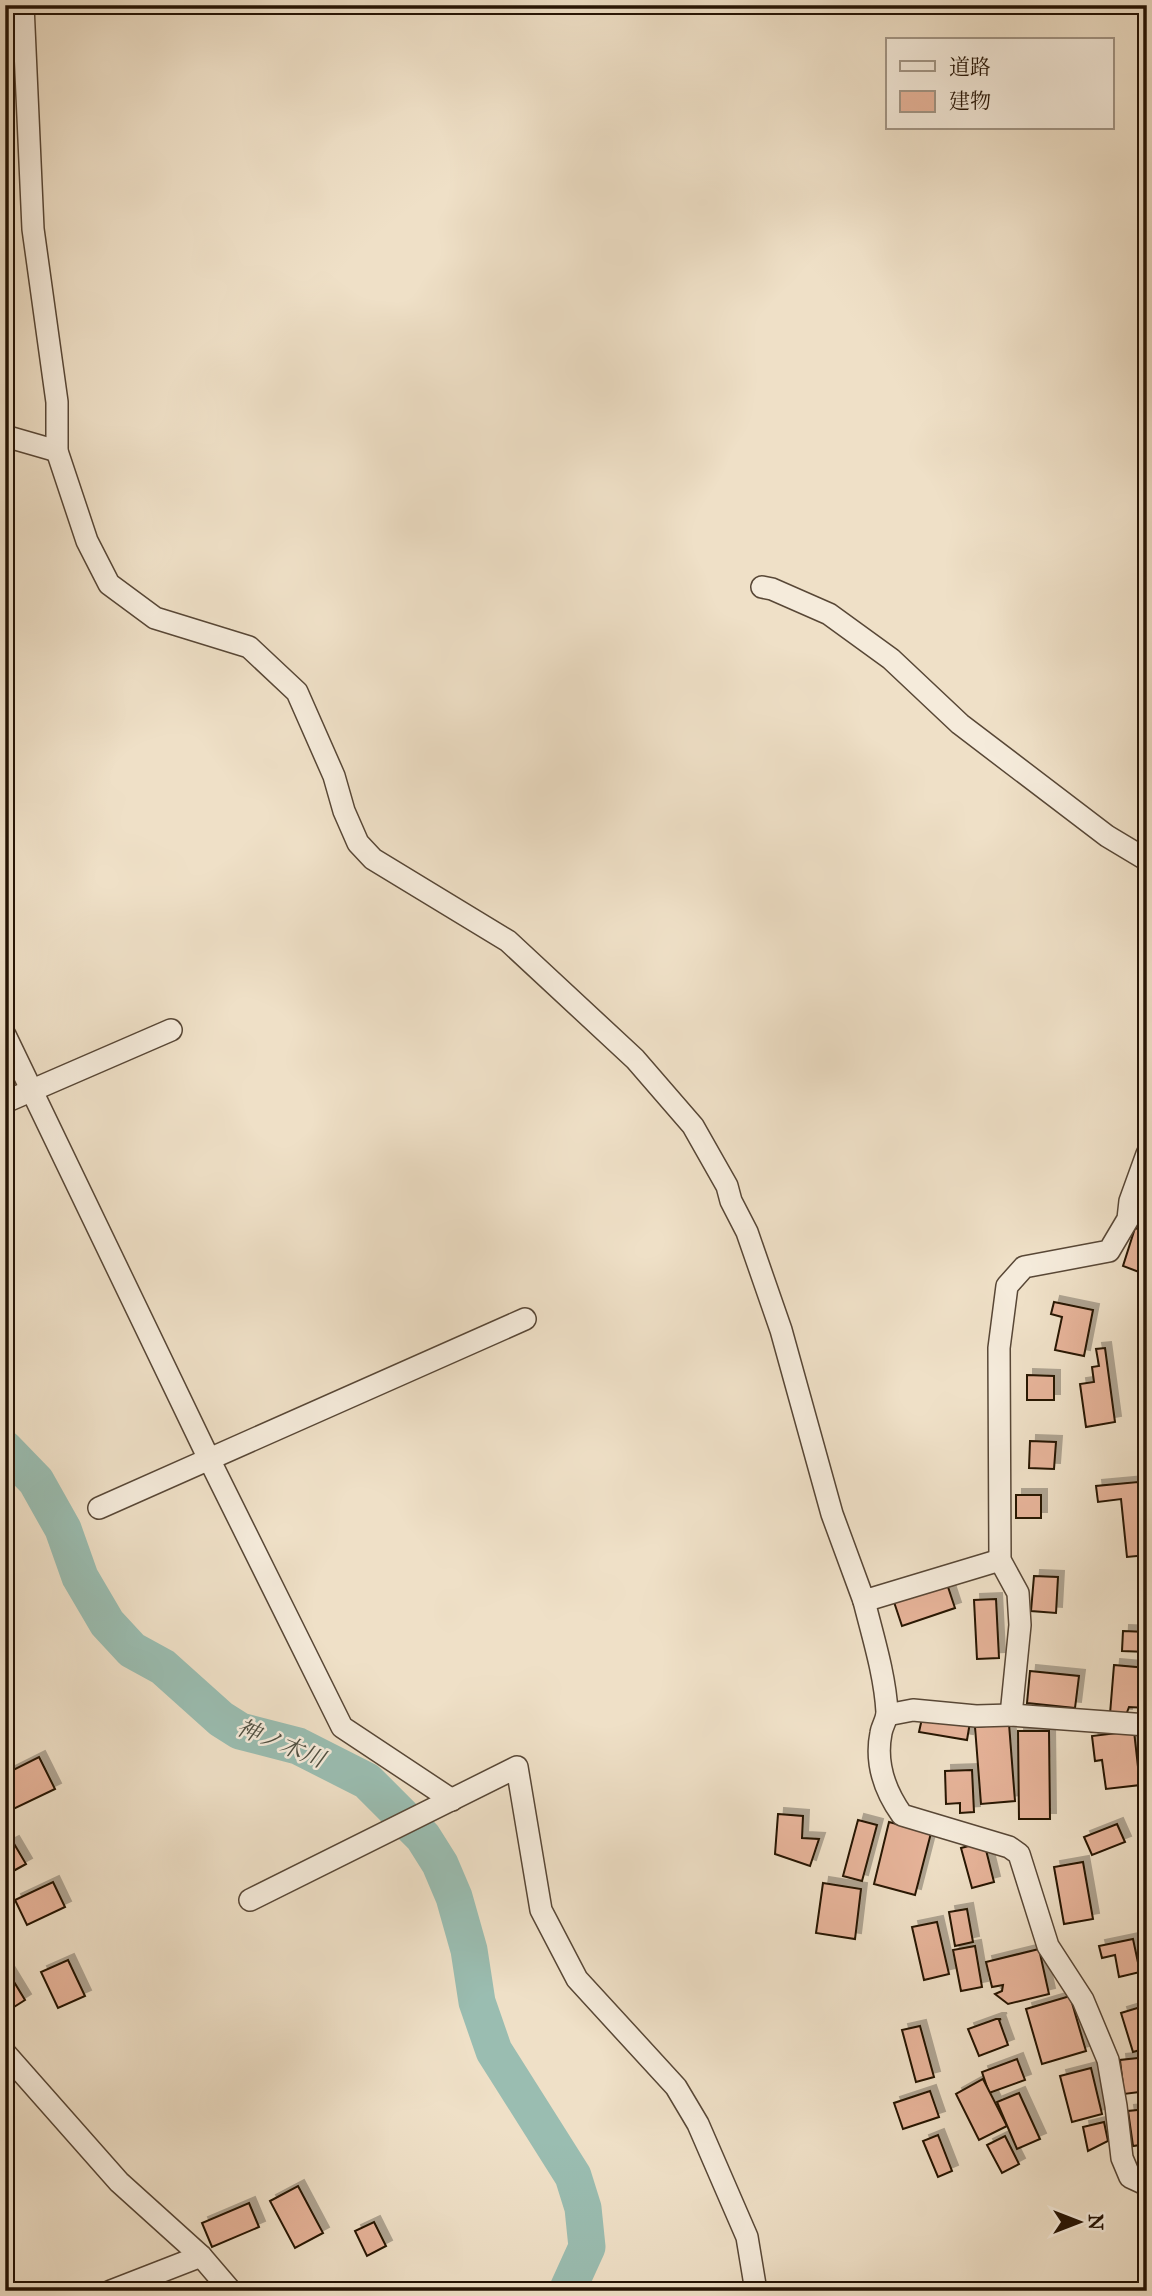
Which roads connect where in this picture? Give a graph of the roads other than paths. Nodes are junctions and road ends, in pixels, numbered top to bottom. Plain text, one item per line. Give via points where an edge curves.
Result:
1 (23, 5) edge
2 (5, 436) edge
3 (57, 451) junction
4 (762, 587) dead end
5 (1147, 860) edge
6 (171, 1030) dead end
7 (5, 1035) edge
8 (32, 1090) junction
9 (5, 1102) edge
10 (1147, 1154) edge
11 (525, 1319) dead end
12 (209, 1459) junction
13 (99, 1508) dead end
14 (1000, 1560) junction
15 (864, 1601) junction
16 (1011, 1715) junction
17 (887, 1716) junction
18 (1147, 1725) edge
19 (452, 1800) junction
20 (250, 1900) dead end
21 (5, 2053) edge
22 (1147, 2182) edge
23 (201, 2256) junction
24 (111, 2291) edge
25 (231, 2291) edge
26 (757, 2291) edge

1 - 3 street via 33,229 57,402
2 - 3 street
3 - 15 street via 87,541 109,584 155,618 249,647 272,667 297,692 358,843 373,859 508,942 635,1059 693,1126 747,1232 781,1331 832,1514
4 - 5 street via 829,614 891,659 960,724 1107,836
6 - 8 street
7 - 8 street
8 - 9 street
8 - 12 street
10 - 14 street via 1128,1219 1109,1251 1024,1267 1007,1286 999,1348
11 - 12 street
12 - 13 street
12 - 19 street via 342,1727
14 - 15 street
14 - 16 street via 1018,1593 1020,1625
15 - 17 street
16 - 17 street via 914,1710
16 - 18 street
17 - 22 street via 879,1749 882,1779 902,1815 1019,1854 1048,1946 1083,2000 1108,2060 1122,2158 1130,2177
19 - 20 street
19 - 26 street via 517,1767 541,1910 577,1979 676,2087 698,2124 747,2237
21 - 23 street via 119,2182
23 - 24 street
23 - 25 street

